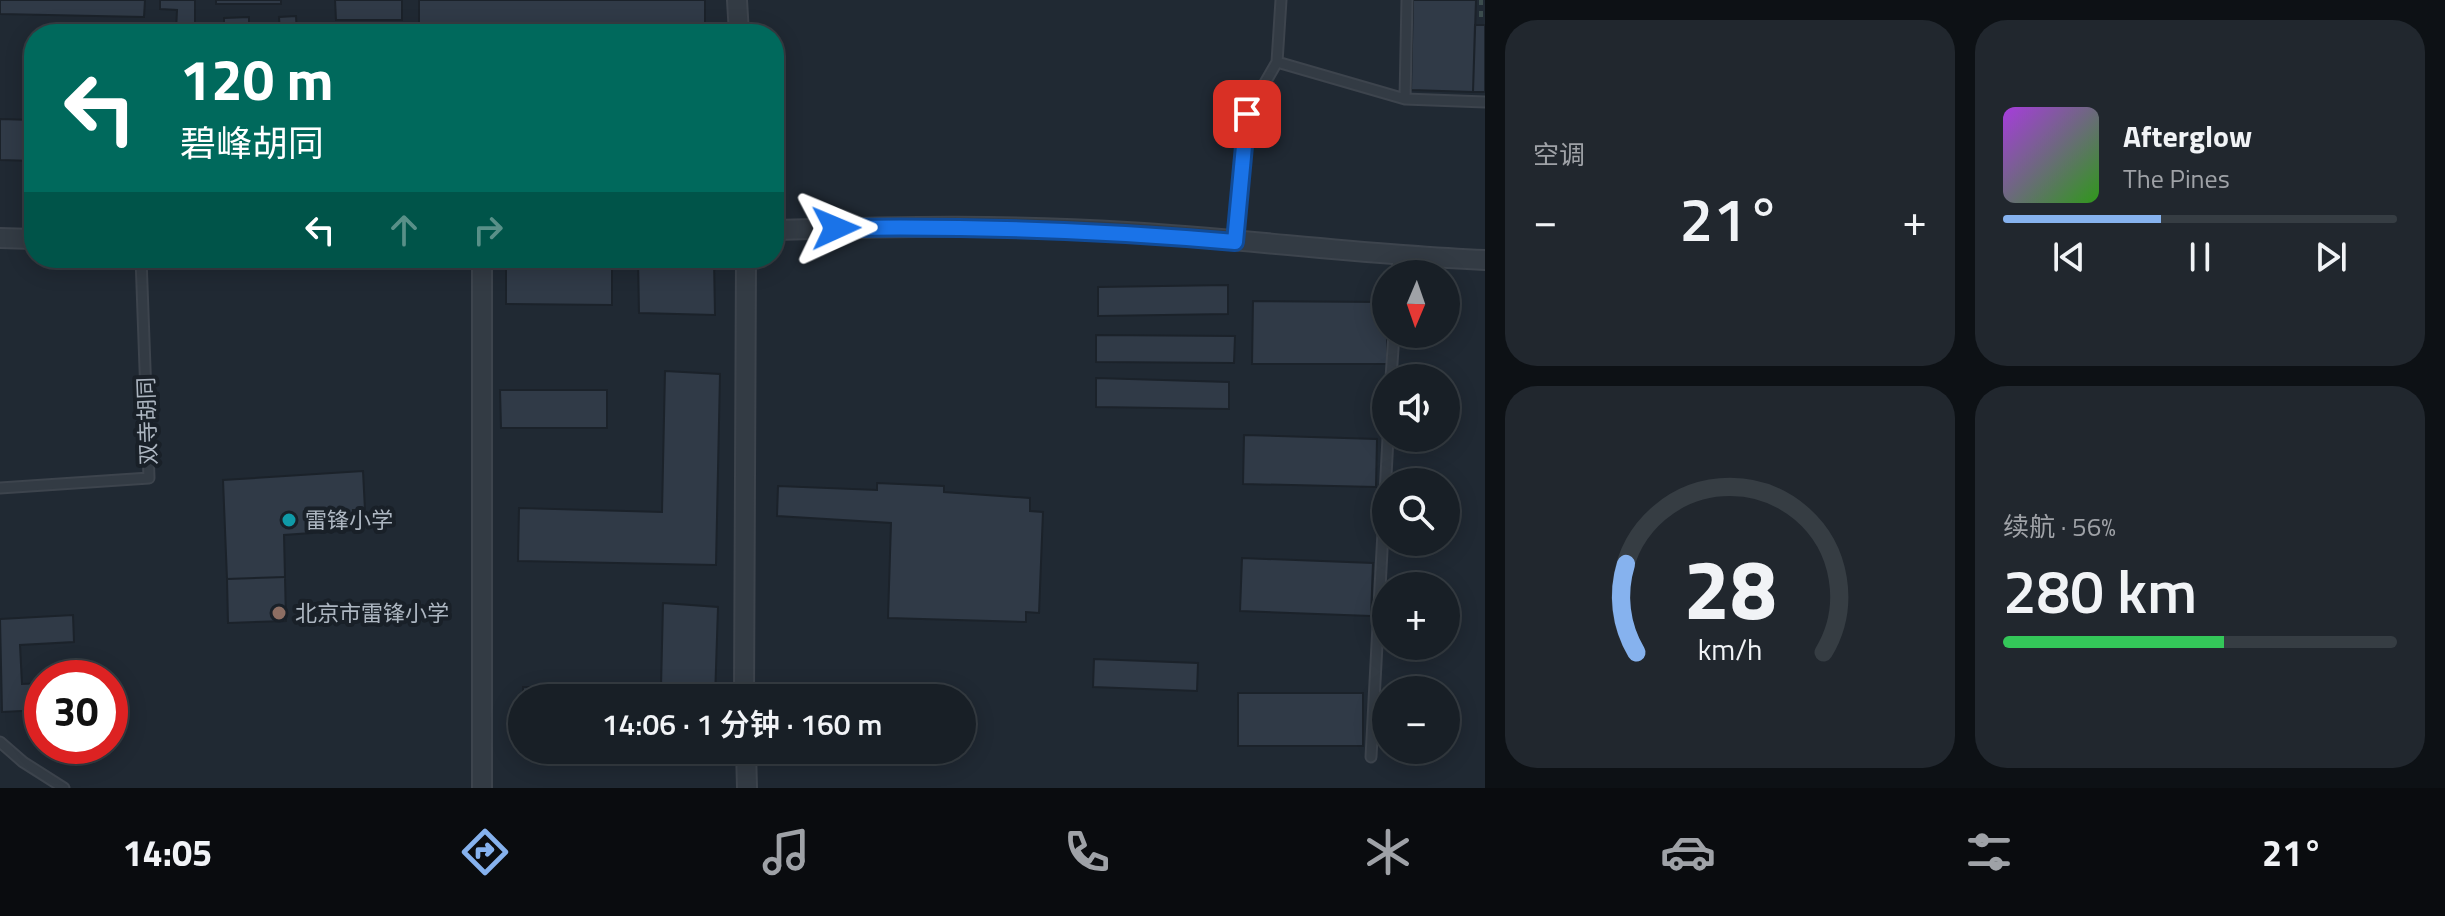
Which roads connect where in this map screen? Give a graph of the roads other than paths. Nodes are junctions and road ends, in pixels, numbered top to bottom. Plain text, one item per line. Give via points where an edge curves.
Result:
1 (737, 0) edge
2 (1281, 0) edge
3 (1407, 0) edge
4 (738, 24) edge
5 (1277, 62) junction
6 (1405, 99) junction
7 (1485, 102) edge
8 (784, 230) edge
9 (0, 238) edge
10 (24, 239) edge
11 (1235, 242) junction
12 (1485, 260) edge
13 (1372, 261) edge
14 (1460, 261) edge
15 (141, 268) edge
16 (482, 268) edge
17 (746, 268) edge
18 (1387, 452) edge
19 (0, 488) edge
20 (744, 684) edge
21 (0, 742) edge
22 (1371, 757) dead end
23 (746, 764) edge
24 (64, 788) edge
25 (482, 788) edge
26 (747, 788) edge

1 - 4 street
2 - 5 lane
3 - 6 lane
5 - 6 lane
5 - 11 lane via 1247,114
6 - 7 lane
8 - 11 street via 961,226
9 - 10 street
11 - 13 street
12 - 14 street
15 - 19 lane, 双寺胡同 via 149,478
16 - 25 street
17 - 20 street
18 - 22 lane
21 - 24 lane
23 - 26 street

